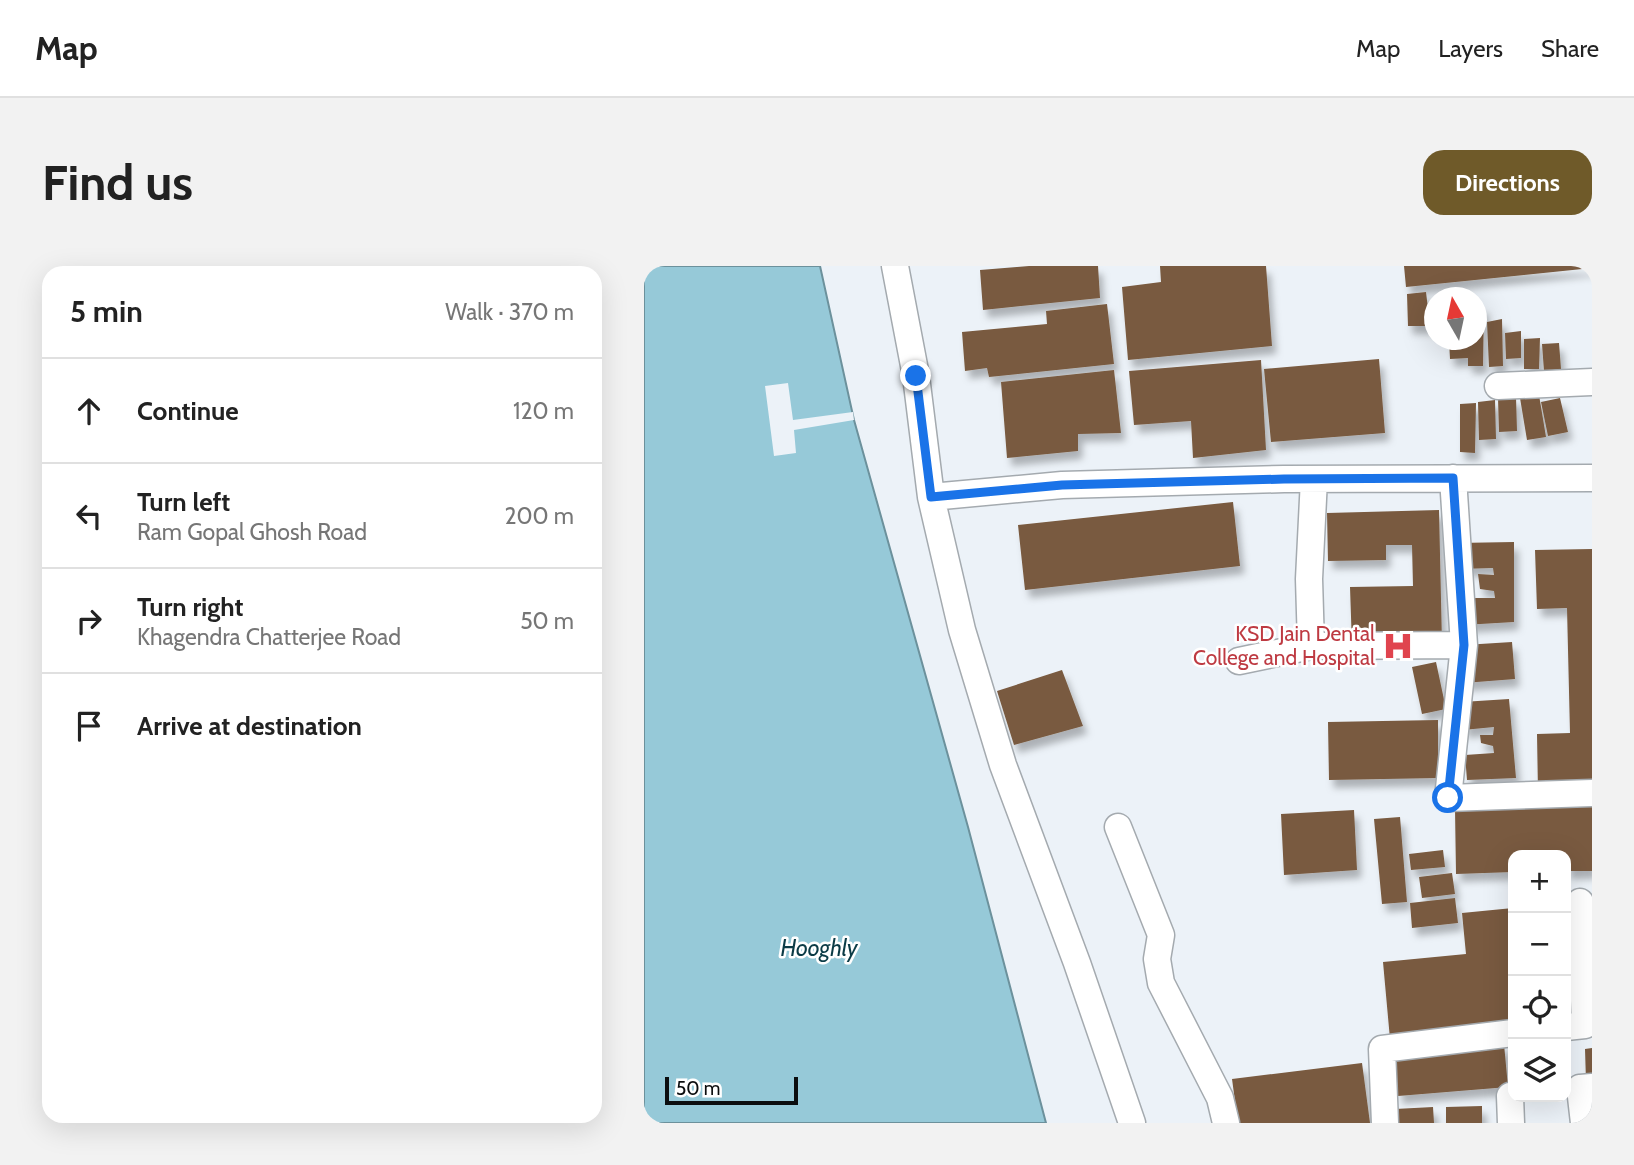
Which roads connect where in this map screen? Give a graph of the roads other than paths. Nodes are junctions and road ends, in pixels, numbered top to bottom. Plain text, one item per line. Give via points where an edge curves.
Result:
1 (895, 266) edge
2 (1592, 382) edge
3 (1499, 386) dead end
4 (1453, 478) junction
5 (1592, 478) edge
6 (1314, 479) junction
7 (931, 497) junction
8 (1464, 645) junction
9 (1311, 646) junction
10 (1240, 661) dead end
11 (1592, 793) edge
12 (1118, 827) dead end
13 (1580, 902) dead end
14 (1571, 1026) edge
15 (1508, 1035) edge
16 (1592, 1087) edge
17 (1510, 1102) edge
18 (1132, 1123) edge
19 (1226, 1123) edge
20 (1385, 1123) edge
21 (1511, 1123) edge
22 (1584, 1123) edge

1 - 7 street via 916,376
2 - 3 street
4 - 5 street
4 - 6 street
4 - 8 street
6 - 7 street via 1062,485
6 - 9 street
7 - 18 street via 962,630 1003,765
8 - 9 street
8 - 11 street via 1448,798
9 - 10 street
12 - 19 street via 1161,935 1157,959 1161,983 1220,1098
13 - 14 street via 1585,1025
15 - 20 street via 1382,1049
16 - 22 street via 1580,1088
17 - 21 street

